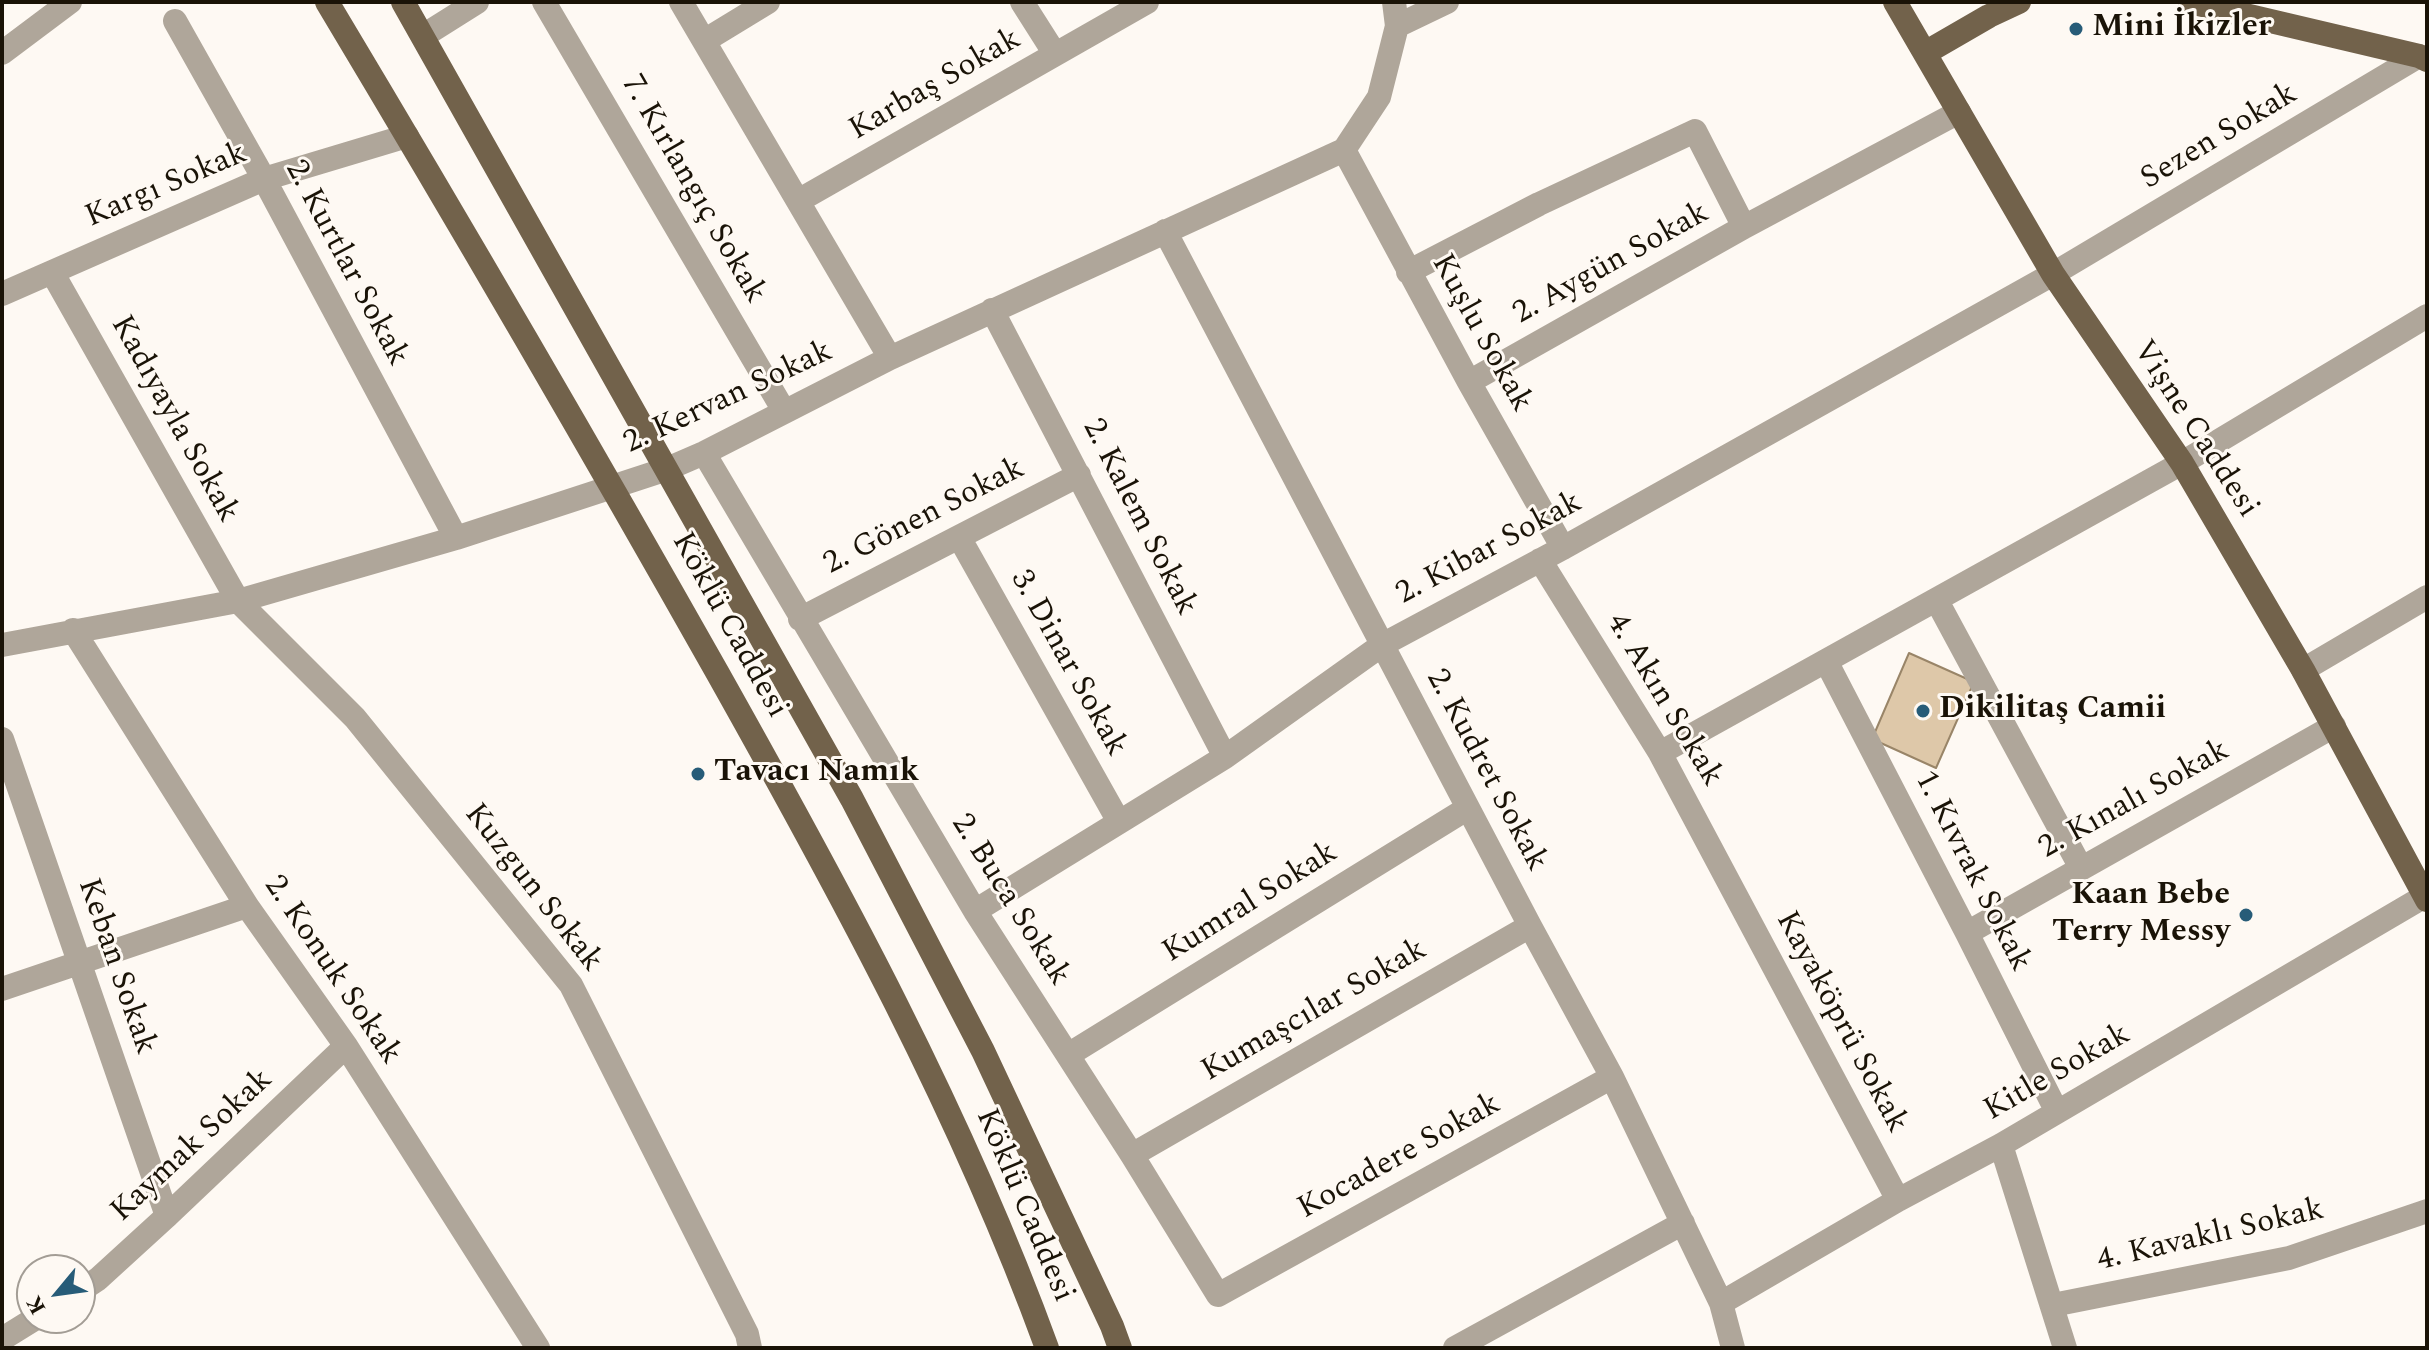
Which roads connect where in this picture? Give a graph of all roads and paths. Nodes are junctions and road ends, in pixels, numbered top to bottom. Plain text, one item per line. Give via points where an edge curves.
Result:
1 (70, 2) edge
2 (327, 2) edge
3 (403, 2) edge
4 (477, 2) edge
5 (544, 2) edge
6 (681, 2) edge
7 (768, 2) edge
8 (1022, 2) edge
9 (1147, 2) edge
10 (1394, 2) edge
11 (1447, 2) edge
12 (1895, 2) edge
13 (2019, 2) edge
14 (2190, 2) edge
15 (175, 21) dead end
16 (1397, 26) junction
17 (423, 36) junction
18 (704, 41) junction
19 (2, 53) edge
20 (1925, 53) junction
21 (1055, 54) junction
22 (2423, 58) edge
23 (1959, 112) junction
24 (407, 136) junction
25 (1344, 150) junction
26 (264, 179) junction
27 (798, 201) junction
28 (1744, 227) junction
29 (1165, 231) junction
30 (52, 272) junction
31 (1408, 272) junction
32 (2053, 274) junction
33 (2, 294) edge
34 (992, 310) junction
35 (2427, 316) edge
36 (890, 358) junction
37 (1469, 382) junction
38 (784, 411) junction
39 (704, 453) junction
40 (2182, 463) junction
41 (667, 469) junction
42 (1079, 475) junction
43 (613, 487) junction
44 (959, 537) junction
45 (456, 538) junction
46 (1563, 548) junction
47 (1540, 560) junction
48 (2427, 597) edge
49 (238, 601) junction
50 (1937, 601) junction
51 (800, 619) junction
52 (73, 630) junction
53 (2, 645) edge
54 (1382, 645) junction
55 (1826, 661) junction
56 (2303, 670) junction
57 (2334, 726) junction
58 (2, 739) edge
59 (1660, 753) junction
60 (1225, 757) junction
61 (1468, 808) junction
62 (1119, 822) junction
63 (2081, 868) junction
64 (1726, 877) joint
65 (2426, 898) edge
66 (247, 906) junction
67 (975, 911) junction
68 (1530, 926) junction
69 (1967, 933) junction
70 (80, 964) junction
71 (2, 989) edge
72 (346, 1046) junction
73 (1068, 1055) junction
74 (1612, 1077) junction
75 (2057, 1112) junction
76 (2001, 1145) junction
77 (1132, 1155) junction
78 (1898, 1200) junction
79 (2427, 1211) edge
80 (167, 1216) junction
81 (1683, 1223) junction
82 (96, 1280) edge
83 (1218, 1295) joint
84 (1721, 1303) junction
85 (2053, 1305) junction
86 (538, 1348) edge
87 (750, 1348) edge
88 (1047, 1348) edge
89 (1120, 1348) edge
90 (1455, 1348) edge
91 (1733, 1348) edge
92 (2065, 1348) edge

1 - 19 street
2 - 24 main road, Köklü Caddesi
3 - 17 main road, Köklü Caddesi
4 - 17 street
5 - 38 street, 7. Kırlangıç Sokak
6 - 18 street
7 - 18 street
8 - 21 street
9 - 21 street, Karbaş Sokak
10 - 16 street
11 - 16 street
12 - 20 main road, Vişne Caddesi
13 - 20 main road
14 - 22 main road
15 - 26 street, 2. Kurtlar Sokak
16 - 25 street via 1379,97
17 - 41 main road, Köklü Caddesi
18 - 27 street
20 - 23 main road, Vişne Caddesi
21 - 27 street, Karbaş Sokak
22 - 32 street, Sezen Sokak
23 - 28 street, 2. Aygün Sokak
23 - 32 main road, Vişne Caddesi
24 - 26 street, Kargı Sokak
24 - 43 main road, Köklü Caddesi
25 - 29 street, 2. Kervan Sokak
25 - 31 street, Kuşlu Sokak
26 - 30 street, Kargı Sokak
26 - 45 street, 2. Kurtlar Sokak
27 - 36 street
28 - 31 street, 2. Aygün Sokak via 1695,131
28 - 37 street, 2. Aygün Sokak
29 - 34 street, 2. Kervan Sokak
29 - 54 street, 2. Kudret Sokak
30 - 33 street, Kargı Sokak
30 - 49 street, Kadıyayla Sokak
31 - 37 street, Kuşlu Sokak
32 - 40 main road, Vişne Caddesi
32 - 46 street, 2. Kibar Sokak
34 - 36 street, 2. Kervan Sokak
34 - 42 street, 2. Kalem Sokak
35 - 40 street
36 - 38 street, 2. Kervan Sokak
37 - 46 street, Kuşlu Sokak
38 - 39 street, 2. Kervan Sokak
39 - 41 street, 2. Kervan Sokak
39 - 51 street, 2. Buca Sokak
40 - 50 street
40 - 56 main road, Vişne Caddesi
41 - 43 street, 2. Kervan Sokak
41 - 89 main road, Köklü Caddesi via 852,799 969,1023
42 - 44 street, 2. Gönen Sokak
42 - 60 street, 2. Kalem Sokak
43 - 45 street, 2. Kervan Sokak
43 - 88 main road, Köklü Caddesi via 821,856 934,1077
44 - 51 street, 2. Gönen Sokak
44 - 62 street, 3. Dinar Sokak
45 - 49 street, 2. Kervan Sokak
46 - 47 street, 2. Kibar Sokak
47 - 54 street, 2. Kibar Sokak
47 - 59 street, 4. Akın Sokak
48 - 56 street
49 - 52 street, 2. Kervan Sokak
49 - 87 street, Kuzgun Sokak via 355,718 571,985
50 - 55 street
50 - 63 street
51 - 67 street, 2. Buca Sokak
52 - 53 street, 2. Kervan Sokak
52 - 66 street, 2. Konuk Sokak
54 - 60 street, 2. Kibar Sokak
54 - 61 street, 2. Kudret Sokak
55 - 59 street
55 - 69 street, 1. Kıvrak Sokak
56 - 57 main road, Vişne Caddesi
57 - 63 street, 2. Kınalı Sokak
57 - 65 main road, Vişne Caddesi
58 - 70 street, Keban Sokak
59 - 64 street, 4. Akın Sokak
60 - 62 street, 2. Kibar Sokak
61 - 68 street, 2. Kudret Sokak
61 - 73 street, Kumral Sokak
62 - 67 street, 2. Kibar Sokak
63 - 69 street, 2. Kınalı Sokak
64 - 78 street, Kayaköprü Sokak
65 - 75 street, Kitle Sokak
66 - 70 street
66 - 72 street, 2. Konuk Sokak
67 - 73 street, 2. Buca Sokak
68 - 74 street, 2. Kudret Sokak
68 - 77 street, Kumaşcılar Sokak
69 - 75 street, 1. Kıvrak Sokak
70 - 71 street
70 - 80 street, Keban Sokak
72 - 80 street, Kaymak Sokak
72 - 86 street, 2. Konuk Sokak
73 - 77 street, 2. Buca Sokak
74 - 81 street, 2. Kudret Sokak
74 - 83 street, Kocadere Sokak
75 - 76 street, Kitle Sokak
76 - 78 street, Kitle Sokak
76 - 85 street
77 - 83 street, 2. Buca Sokak
78 - 84 street, Kitle Sokak
79 - 85 street, 4. Kavaklı Sokak via 2289,1258
80 - 82 street, Kaymak Sokak
81 - 84 street, 2. Kudret Sokak
81 - 90 street
84 - 91 street, 2. Kudret Sokak
85 - 92 street

